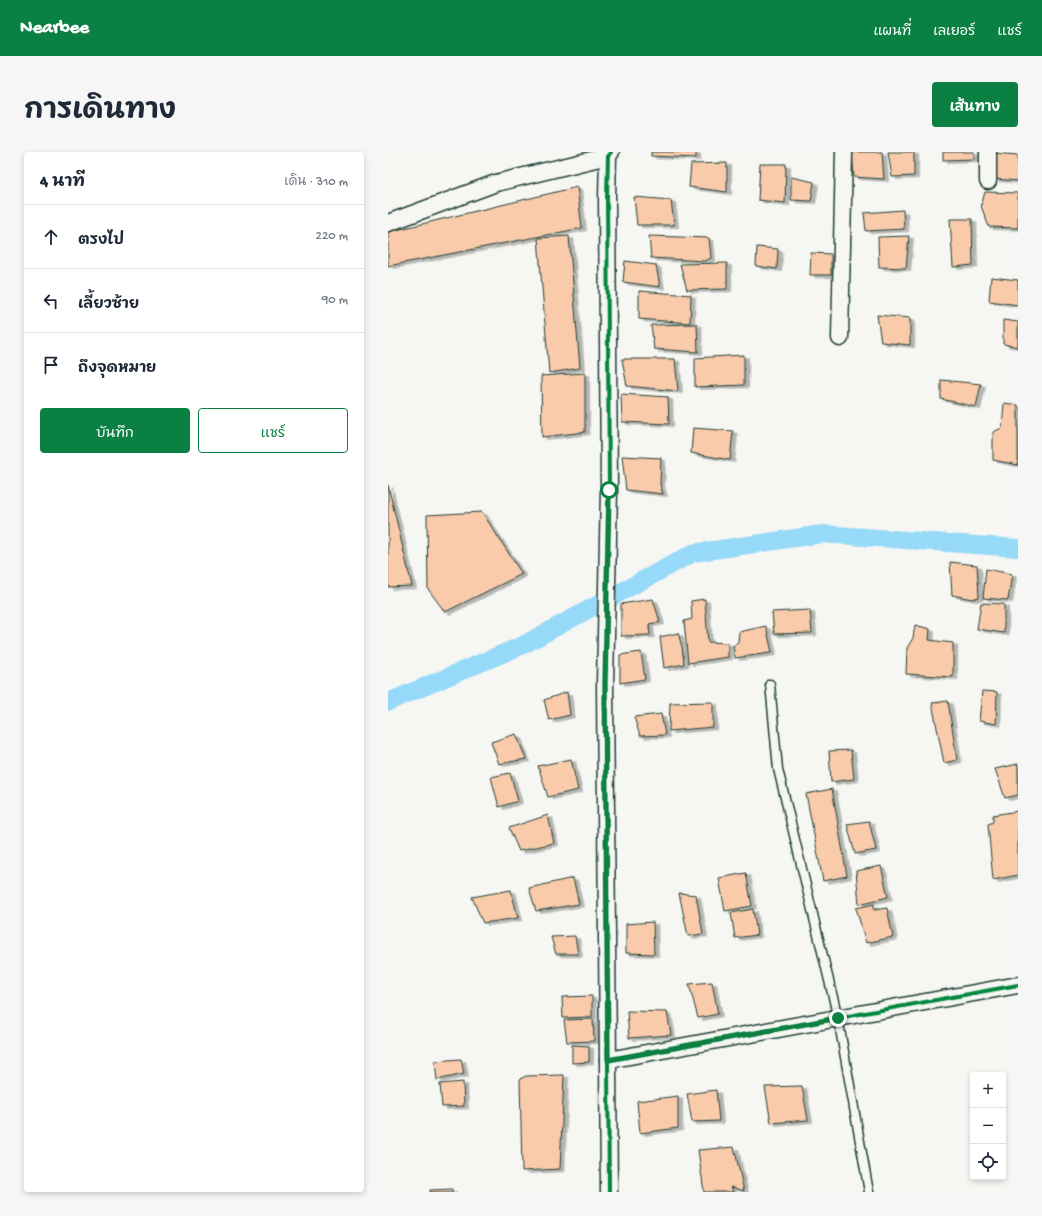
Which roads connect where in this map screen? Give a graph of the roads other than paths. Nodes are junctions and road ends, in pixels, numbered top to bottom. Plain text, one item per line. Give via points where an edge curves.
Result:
1 (844, 152) edge
2 (988, 152) edge
3 (609, 153) edge
4 (988, 181) dead end
5 (388, 224) edge
6 (840, 338) dead end
7 (770, 684) dead end
8 (1018, 985) edge
9 (838, 1018) junction
10 (608, 1060) junction
11 (609, 1192) edge
12 (869, 1192) edge

1 - 6 street
2 - 4 street
3 - 5 street via 496,183
3 - 10 street via 609,490 605,684
7 - 9 lane via 778,769
8 - 9 street
9 - 10 street
9 - 12 lane
10 - 11 street

